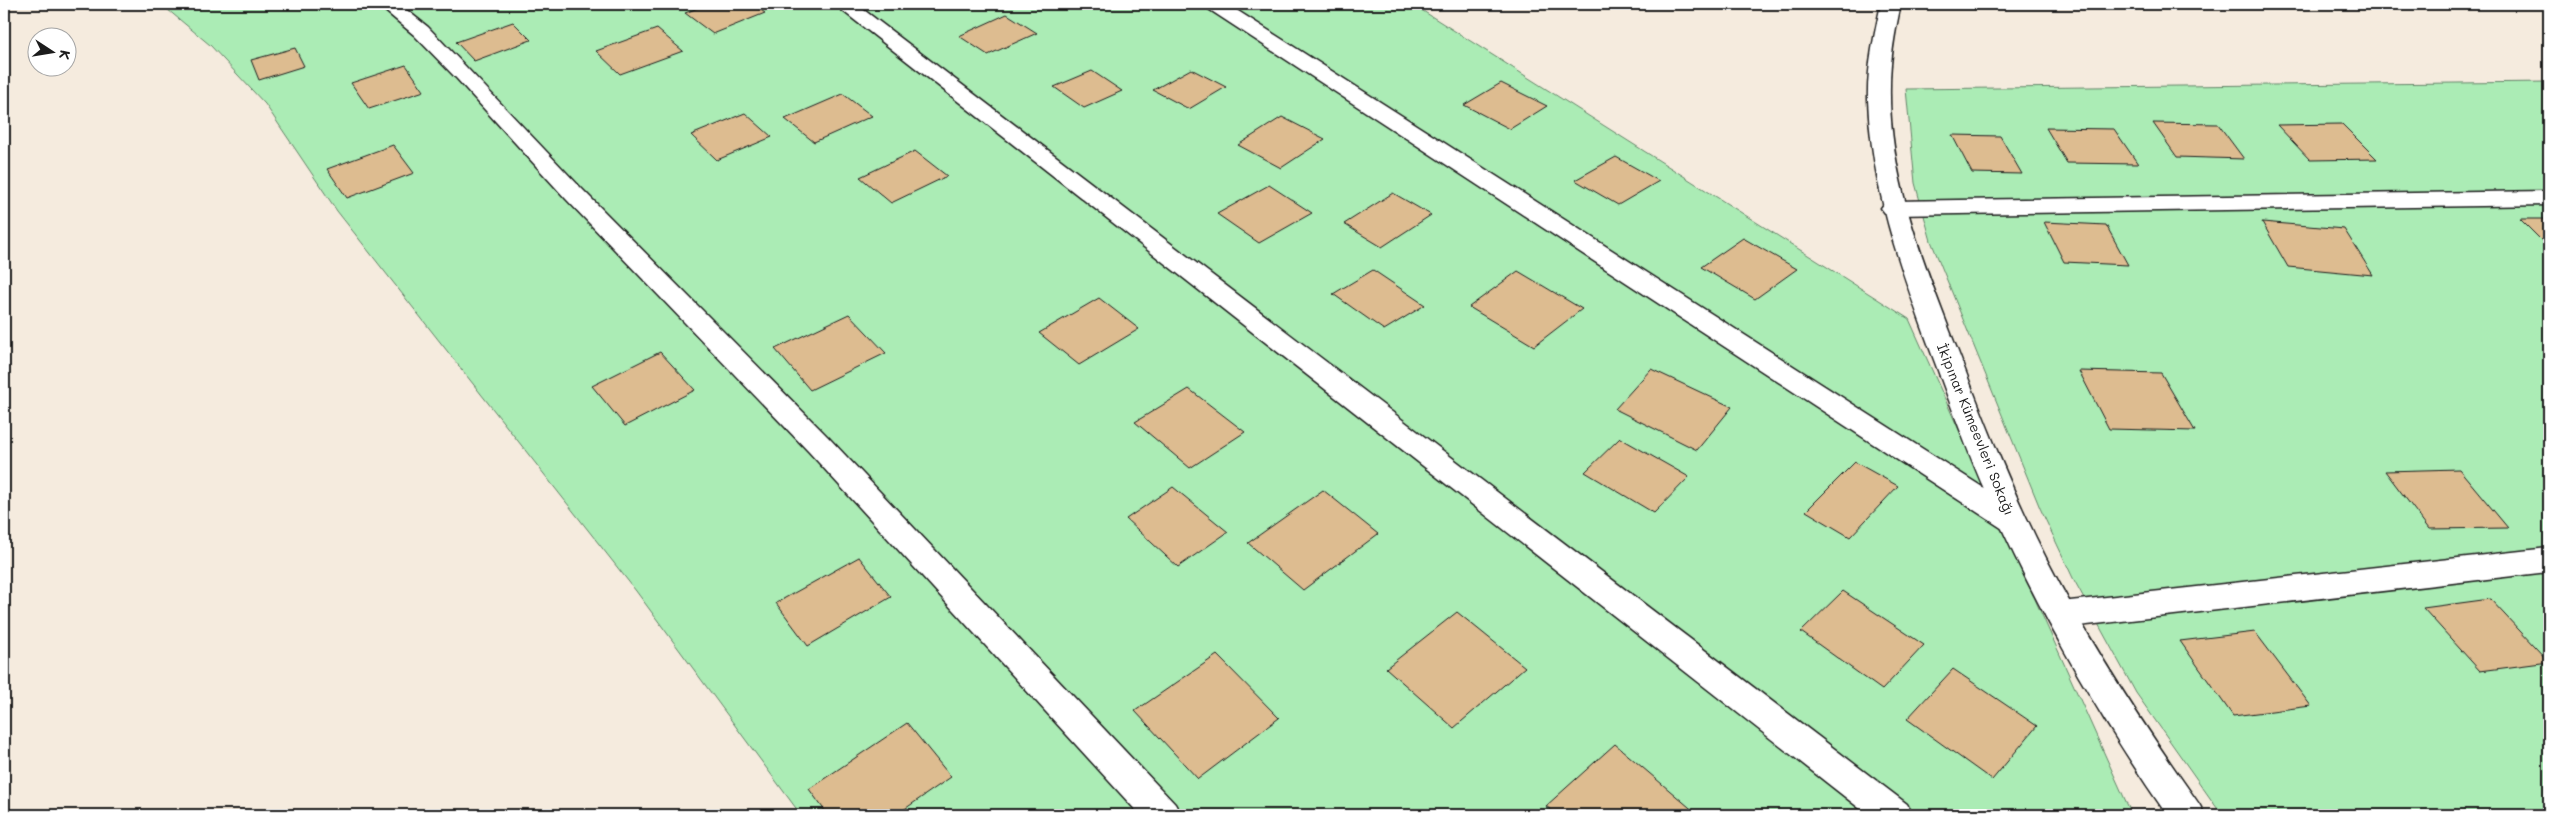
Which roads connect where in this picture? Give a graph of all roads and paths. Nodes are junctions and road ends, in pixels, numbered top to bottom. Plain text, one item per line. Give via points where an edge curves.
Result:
1 (387, 4) edge
2 (844, 4) edge
3 (1214, 4) edge
4 (1891, 4) edge
5 (2549, 198) edge
6 (1893, 208) junction
7 (2013, 521) junction
8 (2549, 560) edge
9 (2061, 615) junction
10 (1163, 815) edge
11 (1895, 815) edge
12 (2187, 815) edge

1 - 10 street via 420,31 464,75 574,194 819,445
2 - 11 street
3 - 7 street
4 - 6 street, İkipınar Kümeevleri Sokağı via 1880,56 1879,101
5 - 6 street
6 - 7 street, İkipınar Kümeevleri Sokağı via 1926,305
7 - 9 street, İkipınar Kümeevleri Sokağı
8 - 9 street
9 - 12 street, İkipınar Kümeevleri Sokağı via 2134,741

